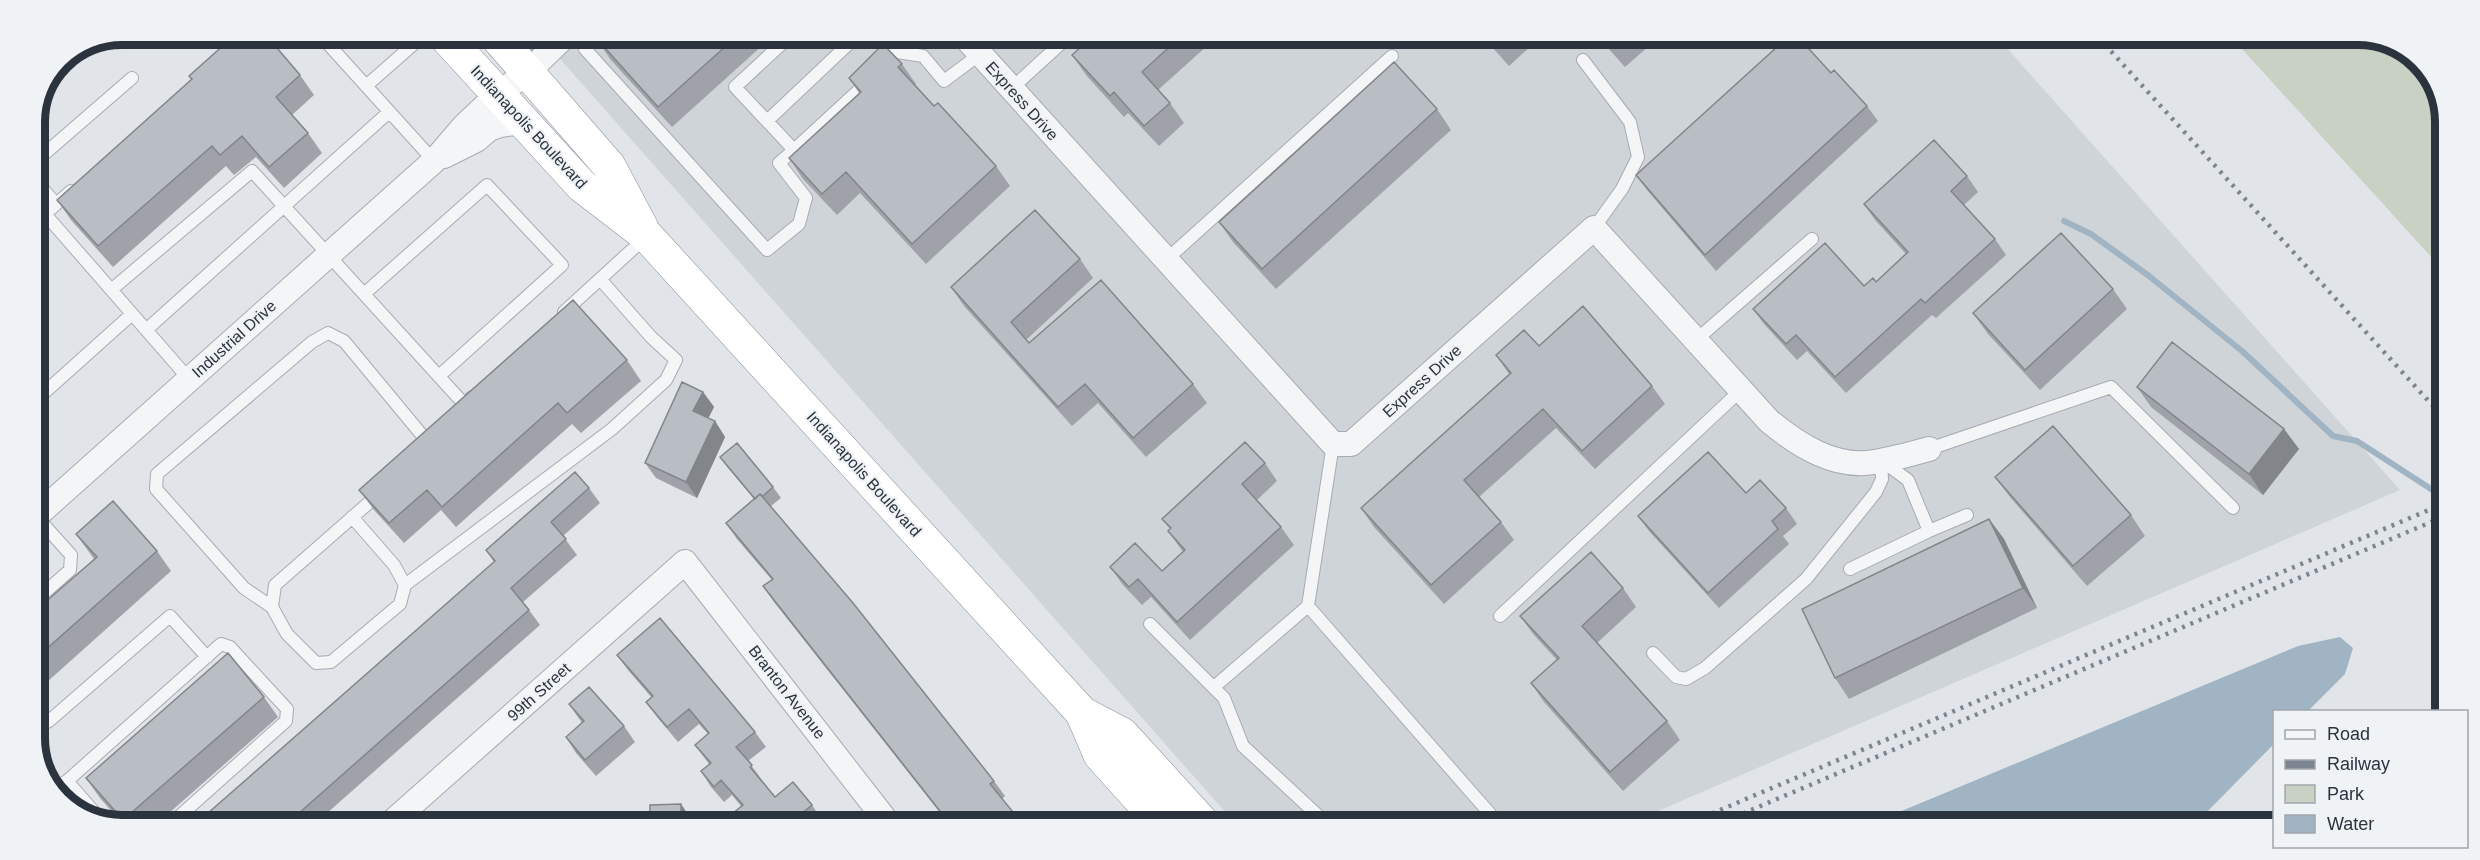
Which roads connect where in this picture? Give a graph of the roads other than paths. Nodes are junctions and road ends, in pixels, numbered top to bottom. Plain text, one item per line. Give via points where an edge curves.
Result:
1 (329, 45) edge
2 (413, 45) edge
3 (453, 45) edge
4 (504, 45) edge
5 (556, 45) edge
6 (585, 45) edge
7 (780, 45) edge
8 (847, 45) edge
9 (887, 45) edge
10 (972, 45) edge
11 (1059, 45) edge
12 (980, 54) junction
13 (1392, 56) dead end
14 (1583, 60) dead end
15 (528, 72) junction
16 (875, 75) edge
17 (132, 78) dead end
18 (366, 86) junction
19 (1011, 89) junction
20 (498, 94) junction
21 (389, 112) junction
22 (767, 121) junction
23 (524, 123) junction
24 (794, 150) junction
25 (45, 153) edge
26 (434, 161) junction
27 (81, 181) edge
28 (45, 191) edge
29 (56, 204) junction
30 (283, 207) junction
31 (1593, 228) junction
32 (647, 236) junction
33 (1812, 239) dead end
34 (327, 256) junction
35 (1166, 260) junction
36 (600, 279) junction
37 (111, 290) junction
38 (364, 294) junction
39 (132, 314) junction
40 (557, 318) edge
41 (146, 330) junction
42 (1696, 340) junction
43 (439, 376) junction
44 (189, 379) junction
45 (481, 389) edge
46 (1741, 390) junction
47 (45, 392) edge
48 (464, 404) junction
49 (458, 420) edge
50 (1333, 444) junction
51 (432, 448) edge
52 (1929, 449) joint
53 (1881, 460) junction
54 (388, 486) edge
55 (45, 507) edge
56 (2233, 508) dead end
57 (1967, 515) dead end
58 (352, 517) junction
59 (45, 527) edge
60 (1929, 531) junction
61 (685, 562) joint
62 (1850, 569) dead end
63 (405, 585) junction
64 (45, 592) edge
65 (1308, 606) junction
66 (272, 607) junction
67 (1500, 616) dead end
68 (1150, 624) dead end
69 (1653, 653) dead end
70 (207, 657) junction
71 (1214, 687) junction
72 (1082, 713) junction
73 (45, 723) edge
74 (67, 781) junction
75 (61, 785) edge
76 (91, 808) edge
77 (181, 815) edge
78 (401, 815) edge
79 (882, 815) edge
80 (1154, 815) edge
81 (1196, 815) edge
82 (1316, 815) edge
83 (1491, 815) edge

1 - 18 lane
2 - 18 lane
3 - 20 highway, Indianapolis Boulevard
4 - 15 highway, Indianapolis Boulevard
5 - 15 street, Industrial Drive
6 - 24 lane via 767,250 799,224 804,206 806,198 779,163
7 - 22 lane via 735,87
8 - 22 lane
9 - 12 lane via 893,56 923,56 944,81
10 - 12 street, Express Drive
11 - 19 lane
12 - 19 street, Express Drive
13 - 35 lane
14 - 31 lane via 1630,122 1638,157 1623,189
15 - 20 street, Industrial Drive
15 - 32 highway, Indianapolis Boulevard via 609,166
16 - 24 lane
17 - 25 lane
18 - 21 lane
19 - 35 street, Express Drive
20 - 23 highway, Indianapolis Boulevard
20 - 26 street, Industrial Drive
21 - 26 lane
21 - 30 lane
22 - 24 lane
23 - 26 street, Industrial Drive via 489,129
23 - 32 highway, Indianapolis Boulevard via 582,186
26 - 34 street, Industrial Drive
27 - 29 lane
28 - 29 lane
29 - 37 lane via 45,214
30 - 34 lane
30 - 37 lane via 252,171
30 - 41 lane
31 - 42 street
31 - 50 street, Express Drive via 1351,444
32 - 36 lane
32 - 72 highway, Indianapolis Boulevard
33 - 42 lane
34 - 38 lane
34 - 44 street, Industrial Drive
35 - 50 street, Express Drive
36 - 40 lane
36 - 63 lane via 676,360 666,380 612,429
37 - 39 lane
38 - 43 lane
38 - 43 lane via 486,185 562,265
39 - 41 lane
39 - 47 lane
41 - 44 lane
42 - 46 street
43 - 48 lane
44 - 55 street, Industrial Drive
45 - 48 lane
46 - 53 street via 1796,443 1833,459 1872,463
46 - 67 lane
48 - 49 lane
50 - 65 lane
51 - 66 lane via 344,341 328,333 312,342 157,474 156,489 244,588
52 - 53 street
52 - 56 lane via 2111,387
53 - 60 lane via 1908,480
53 - 69 lane via 1882,479 1876,492 1806,579 1705,668 1686,679 1676,677
54 - 58 lane
57 - 60 lane
58 - 63 lane via 394,565
58 - 66 lane via 275,585
59 - 64 lane via 71,555 70,570
60 - 62 lane
61 - 78 street, 99th Street
61 - 79 street, Branton Avenue
63 - 66 lane via 400,604 331,662 316,663 287,634
65 - 71 lane
65 - 83 lane
68 - 71 lane
70 - 73 lane via 170,616
70 - 74 lane
70 - 77 lane via 221,644 230,647 287,709 286,721
71 - 82 lane via 1224,698 1243,746
72 - 80 highway, Indianapolis Boulevard via 1100,755
72 - 81 highway, Indianapolis Boulevard via 1122,734
74 - 75 lane
74 - 76 lane

